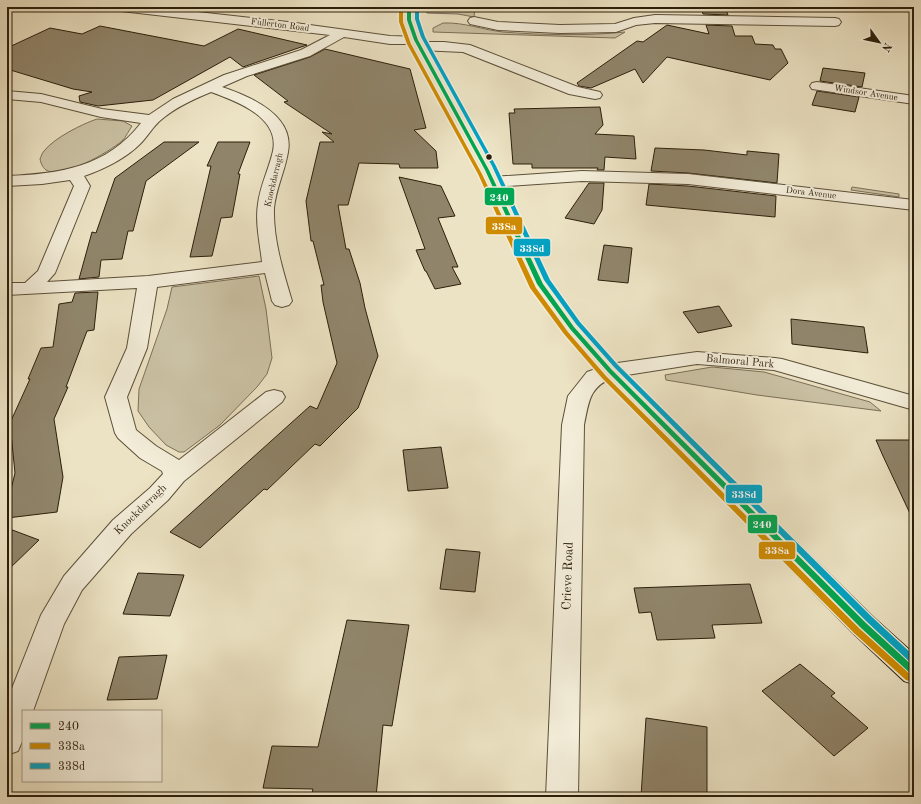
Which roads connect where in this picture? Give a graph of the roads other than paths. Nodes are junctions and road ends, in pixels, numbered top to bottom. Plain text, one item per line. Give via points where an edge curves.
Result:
1 (121, 7) edge
2 (409, 7) edge
3 (807, 9) dead end
4 (670, 13) edge
5 (474, 21) dead end
6 (815, 22) junction
7 (835, 22) dead end
8 (342, 33) junction
9 (417, 43) junction
10 (817, 86) dead end
11 (210, 87) junction
12 (7, 95) edge
13 (595, 95) dead end
14 (914, 100) edge
15 (151, 120) junction
16 (76, 174) junction
17 (7, 181) edge
18 (492, 182) junction
19 (914, 205) edge
20 (272, 266) junction
21 (148, 282) junction
22 (7, 289) edge
23 (30, 289) junction
24 (282, 301) dead end
25 (610, 371) junction
26 (274, 397) dead end
27 (914, 402) edge
28 (176, 475) junction
29 (914, 672) edge
30 (7, 742) edge
31 (562, 797) edge

1 - 8 street, Fullerton Road
2 - 9 main road via 409,20
3 - 6 street
4 - 5 street via 616,28 498,26
4 - 6 street
6 - 7 street
8 - 9 street, Fullerton Road
8 - 11 street via 328,44 297,57 242,73
9 - 13 street, Fullerton Road via 465,48 574,91
9 - 18 main road
10 - 14 street, Windsor Avenue
11 - 15 street via 182,100
11 - 20 street, Knockdarragh via 245,100 263,112 280,131 281,148 266,206
12 - 15 street via 41,98 101,113
15 - 16 street via 133,143 102,163
16 - 17 street via 45,180
16 - 23 street via 82,186 65,230 46,273
18 - 19 street, Dora Avenue via 582,176 688,179
18 - 25 main road via 540,284 572,328
20 - 21 street
20 - 24 street, Knockdarragh
21 - 23 street
21 - 28 street, Knockdarragh via 137,348 116,397 126,433 148,452 170,465
22 - 23 street
25 - 27 street, Balmoral Park via 697,358 775,364
25 - 29 main road
25 - 31 street, Crieve Road via 595,378 579,396 573,425
26 - 28 street
28 - 30 street, Knockdarragh via 122,527 73,583 51,623

